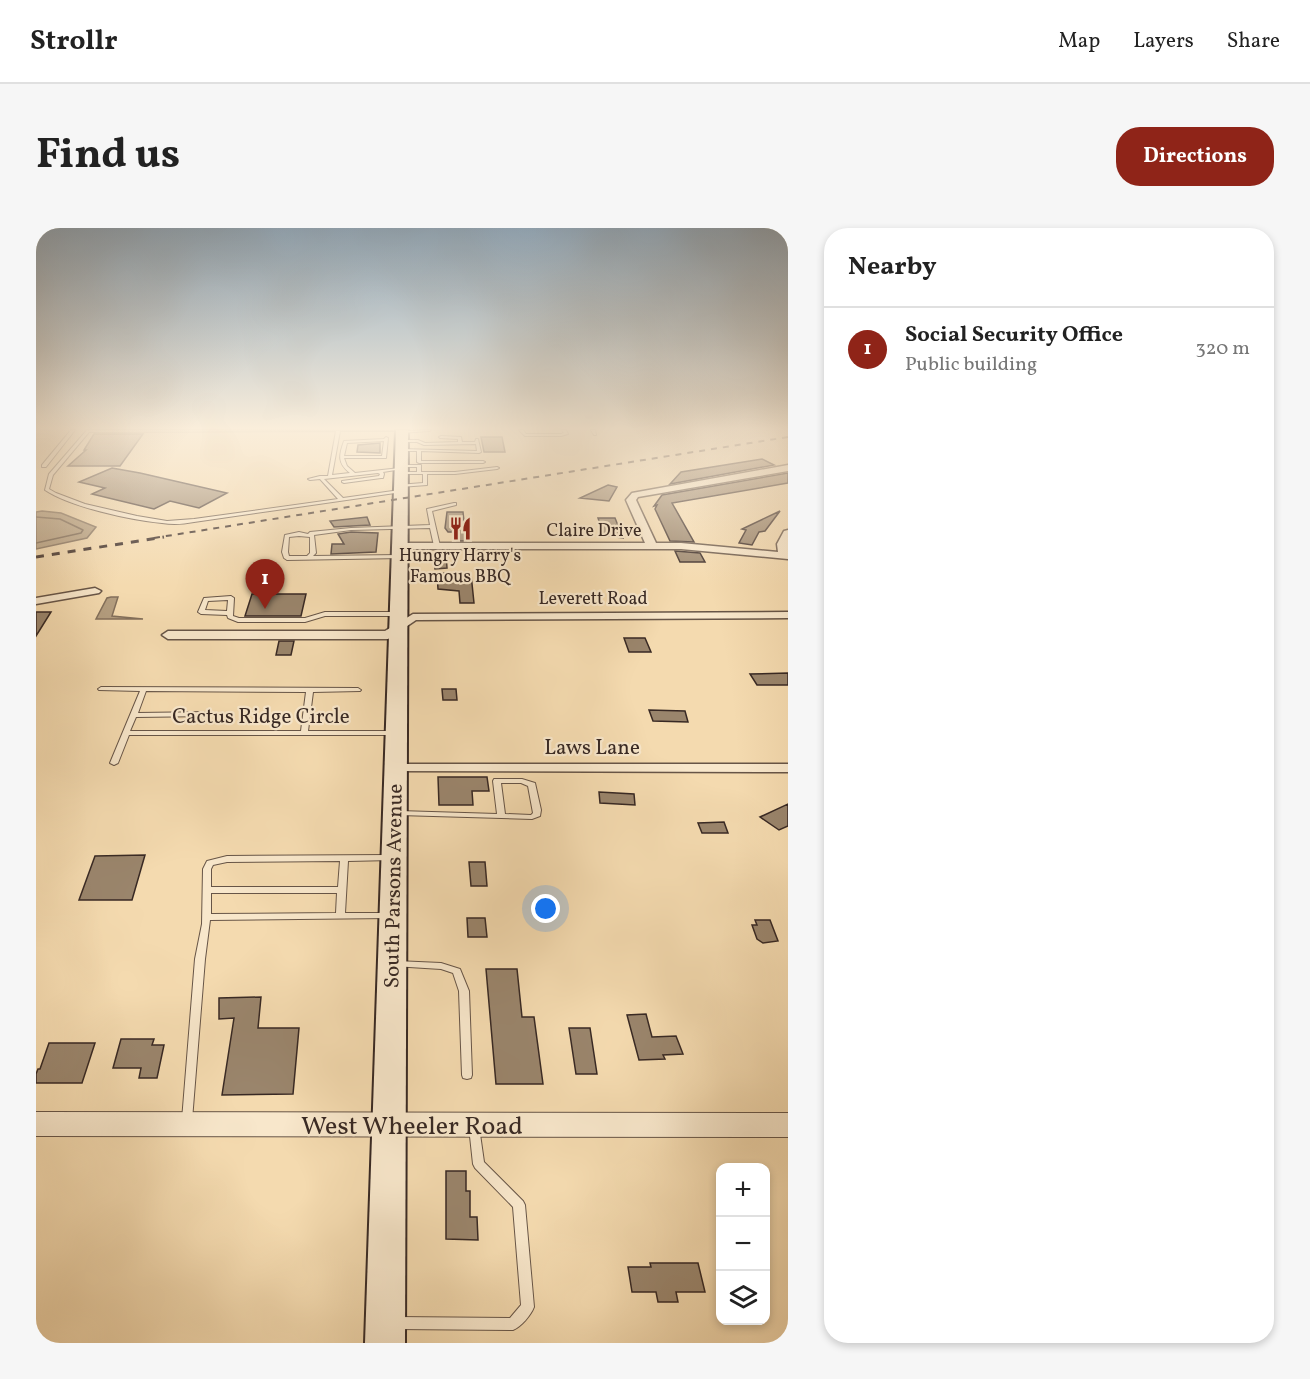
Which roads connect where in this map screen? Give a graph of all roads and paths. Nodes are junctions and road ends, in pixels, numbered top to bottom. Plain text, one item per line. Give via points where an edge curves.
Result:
1 (48, 482) edge
2 (325, 482) edge
3 (389, 482) edge
4 (400, 482) edge
5 (708, 482) edge
6 (353, 491) dead end
7 (358, 496) junction
8 (341, 499) junction
9 (454, 504) dead end
10 (432, 523) junction
11 (788, 533) edge
12 (310, 534) junction
13 (401, 538) junction
14 (437, 546) junction
15 (652, 546) junction
16 (786, 556) edge
17 (308, 558) junction
18 (95, 591) dead end
19 (36, 601) edge
20 (229, 613) junction
21 (788, 615) edge
22 (400, 619) junction
23 (168, 635) dead end
24 (101, 689) dead end
25 (144, 689) junction
26 (310, 690) junction
27 (358, 690) dead end
28 (210, 714) dead end
29 (134, 715) junction
30 (127, 733) junction
31 (304, 733) junction
32 (396, 733) junction
33 (114, 763) dead end
34 (396, 768) junction
35 (788, 768) edge
36 (395, 813) junction
37 (501, 816) junction
38 (394, 858) junction
39 (344, 859) junction
40 (207, 890) junction
41 (342, 890) junction
42 (340, 916) junction
43 (392, 916) junction
44 (206, 917) junction
45 (391, 964) junction
46 (467, 1075) dead end
47 (36, 1124) edge
48 (187, 1125) junction
49 (788, 1125) edge
50 (388, 1126) junction
51 (474, 1126) junction
52 (385, 1333) edge

1 - 8 lane via 50,492 89,506 174,522
2 - 8 lane
3 - 7 lane
4 - 13 main road, South Parsons Avenue
5 - 15 street via 635,495 631,500
6 - 7 lane
7 - 8 lane
9 - 10 lane via 429,510
10 - 13 lane
10 - 14 lane
11 - 16 street via 782,543
12 - 13 lane
12 - 17 lane via 313,553
12 - 17 lane via 287,536 285,552 287,558
13 - 14 street, Claire Drive
13 - 17 lane
13 - 22 main road, South Parsons Avenue
14 - 15 street, Claire Drive
15 - 16 street, Claire Drive
18 - 19 street
20 - 20 lane via 233,599 206,599 202,613
20 - 22 lane via 238,620 305,621 325,614
21 - 22 street, Leverett Road
22 - 23 street, Leverett Road via 388,635
22 - 32 main road, South Parsons Avenue
24 - 25 lane
25 - 26 lane
25 - 29 lane
26 - 27 lane
26 - 31 lane
28 - 29 lane
29 - 30 lane
30 - 31 lane, Cactus Ridge Circle
30 - 33 lane
31 - 32 lane, Cactus Ridge Circle
32 - 34 main road, South Parsons Avenue
34 - 35 street, Laws Lane
34 - 36 main road, South Parsons Avenue
36 - 37 lane
36 - 38 main road, South Parsons Avenue
37 - 37 lane via 535,816 532,785 497,781
38 - 39 lane
38 - 43 main road, South Parsons Avenue
39 - 40 lane via 219,860 207,869
39 - 41 lane
40 - 41 lane
40 - 44 lane
41 - 42 lane
42 - 43 lane
42 - 44 lane
43 - 45 main road, South Parsons Avenue
44 - 48 lane
45 - 46 lane via 441,966 458,971 464,991
45 - 50 main road, South Parsons Avenue
47 - 48 street, West Wheeler Road
48 - 50 street, West Wheeler Road
49 - 51 street, West Wheeler Road
50 - 51 street, West Wheeler Road
50 - 52 main road, South Parsons Avenue
51 - 52 lane via 479,1164 519,1205 528,1307 513,1324

